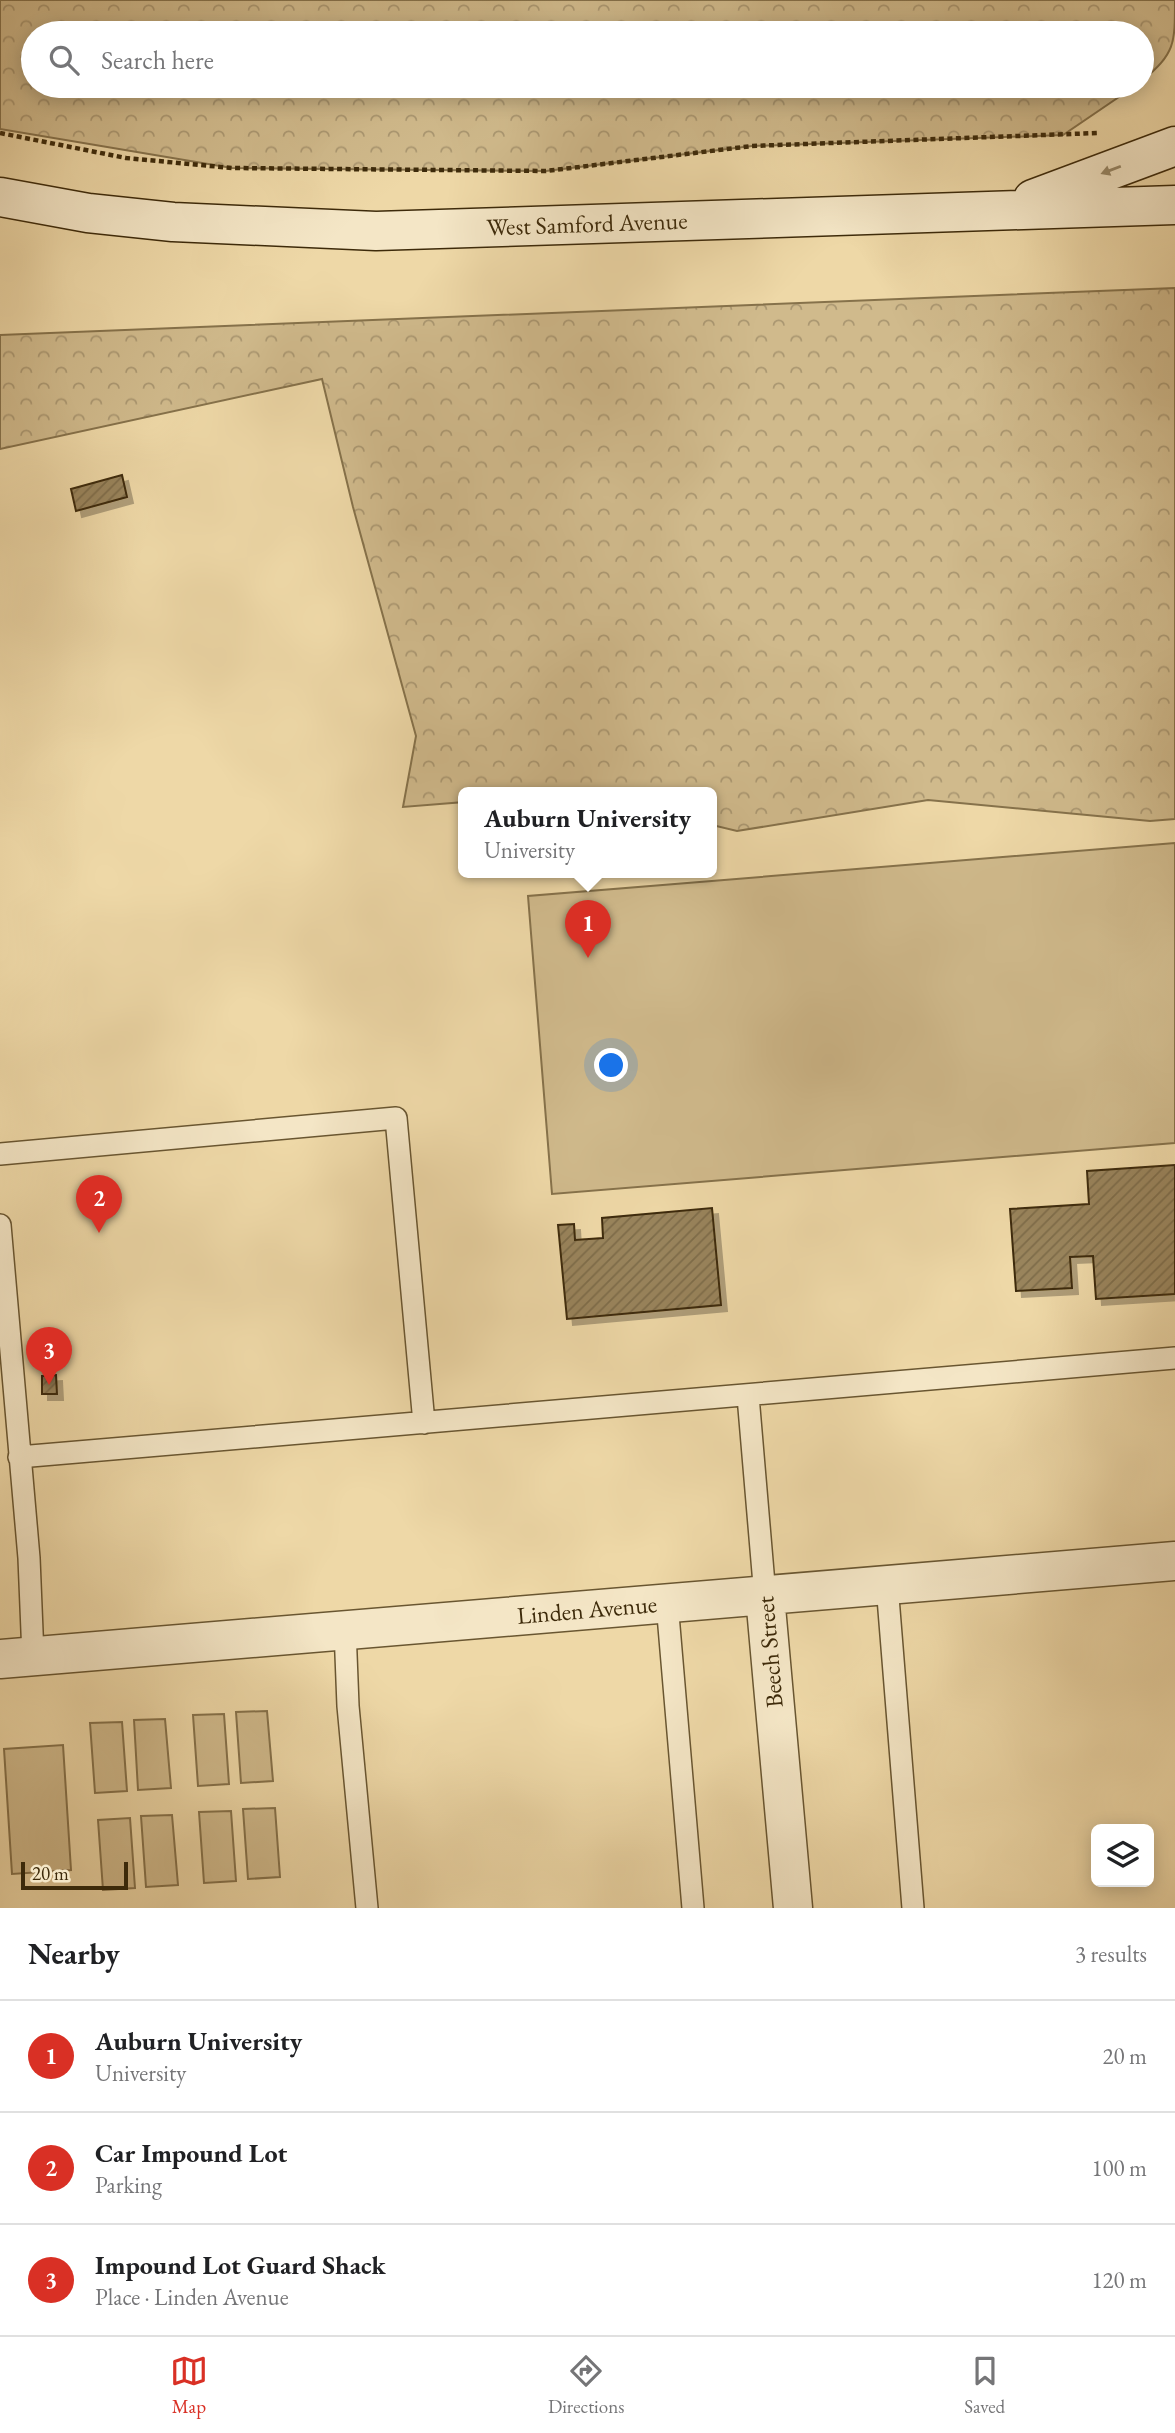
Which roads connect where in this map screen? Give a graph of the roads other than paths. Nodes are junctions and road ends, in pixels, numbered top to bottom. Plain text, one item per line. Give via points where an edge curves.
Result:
1 (1175, 146) edge
2 (0, 197) edge
3 (1175, 205) edge
4 (1005, 209) junction
5 (0, 1154) edge
6 (0, 1225) edge
7 (1175, 1358) edge
8 (748, 1396) junction
9 (424, 1423) junction
10 (19, 1457) junction
11 (1175, 1561) edge
12 (887, 1585) junction
13 (765, 1596) junction
14 (667, 1603) junction
15 (345, 1629) junction
16 (17, 1658) edge
17 (367, 1908) edge
18 (693, 1908) edge
19 (793, 1908) edge
20 (913, 1908) edge

1 -> 4 street
2 - 4 street, West Samford Avenue via 173,222 376,231
3 - 4 street, West Samford Avenue
5 - 9 lane via 396,1118
6 - 10 lane
7 - 8 lane
8 - 9 lane
8 - 13 lane, Beech Street
9 - 10 lane
10 - 16 lane via 29,1558
11 - 12 street, Linden Avenue
12 - 13 street, Linden Avenue
12 - 20 lane
13 - 14 street, Linden Avenue
13 - 19 street, Beech Street
14 - 15 street, Linden Avenue
14 - 18 lane
15 - 16 street, Linden Avenue
15 - 17 lane

